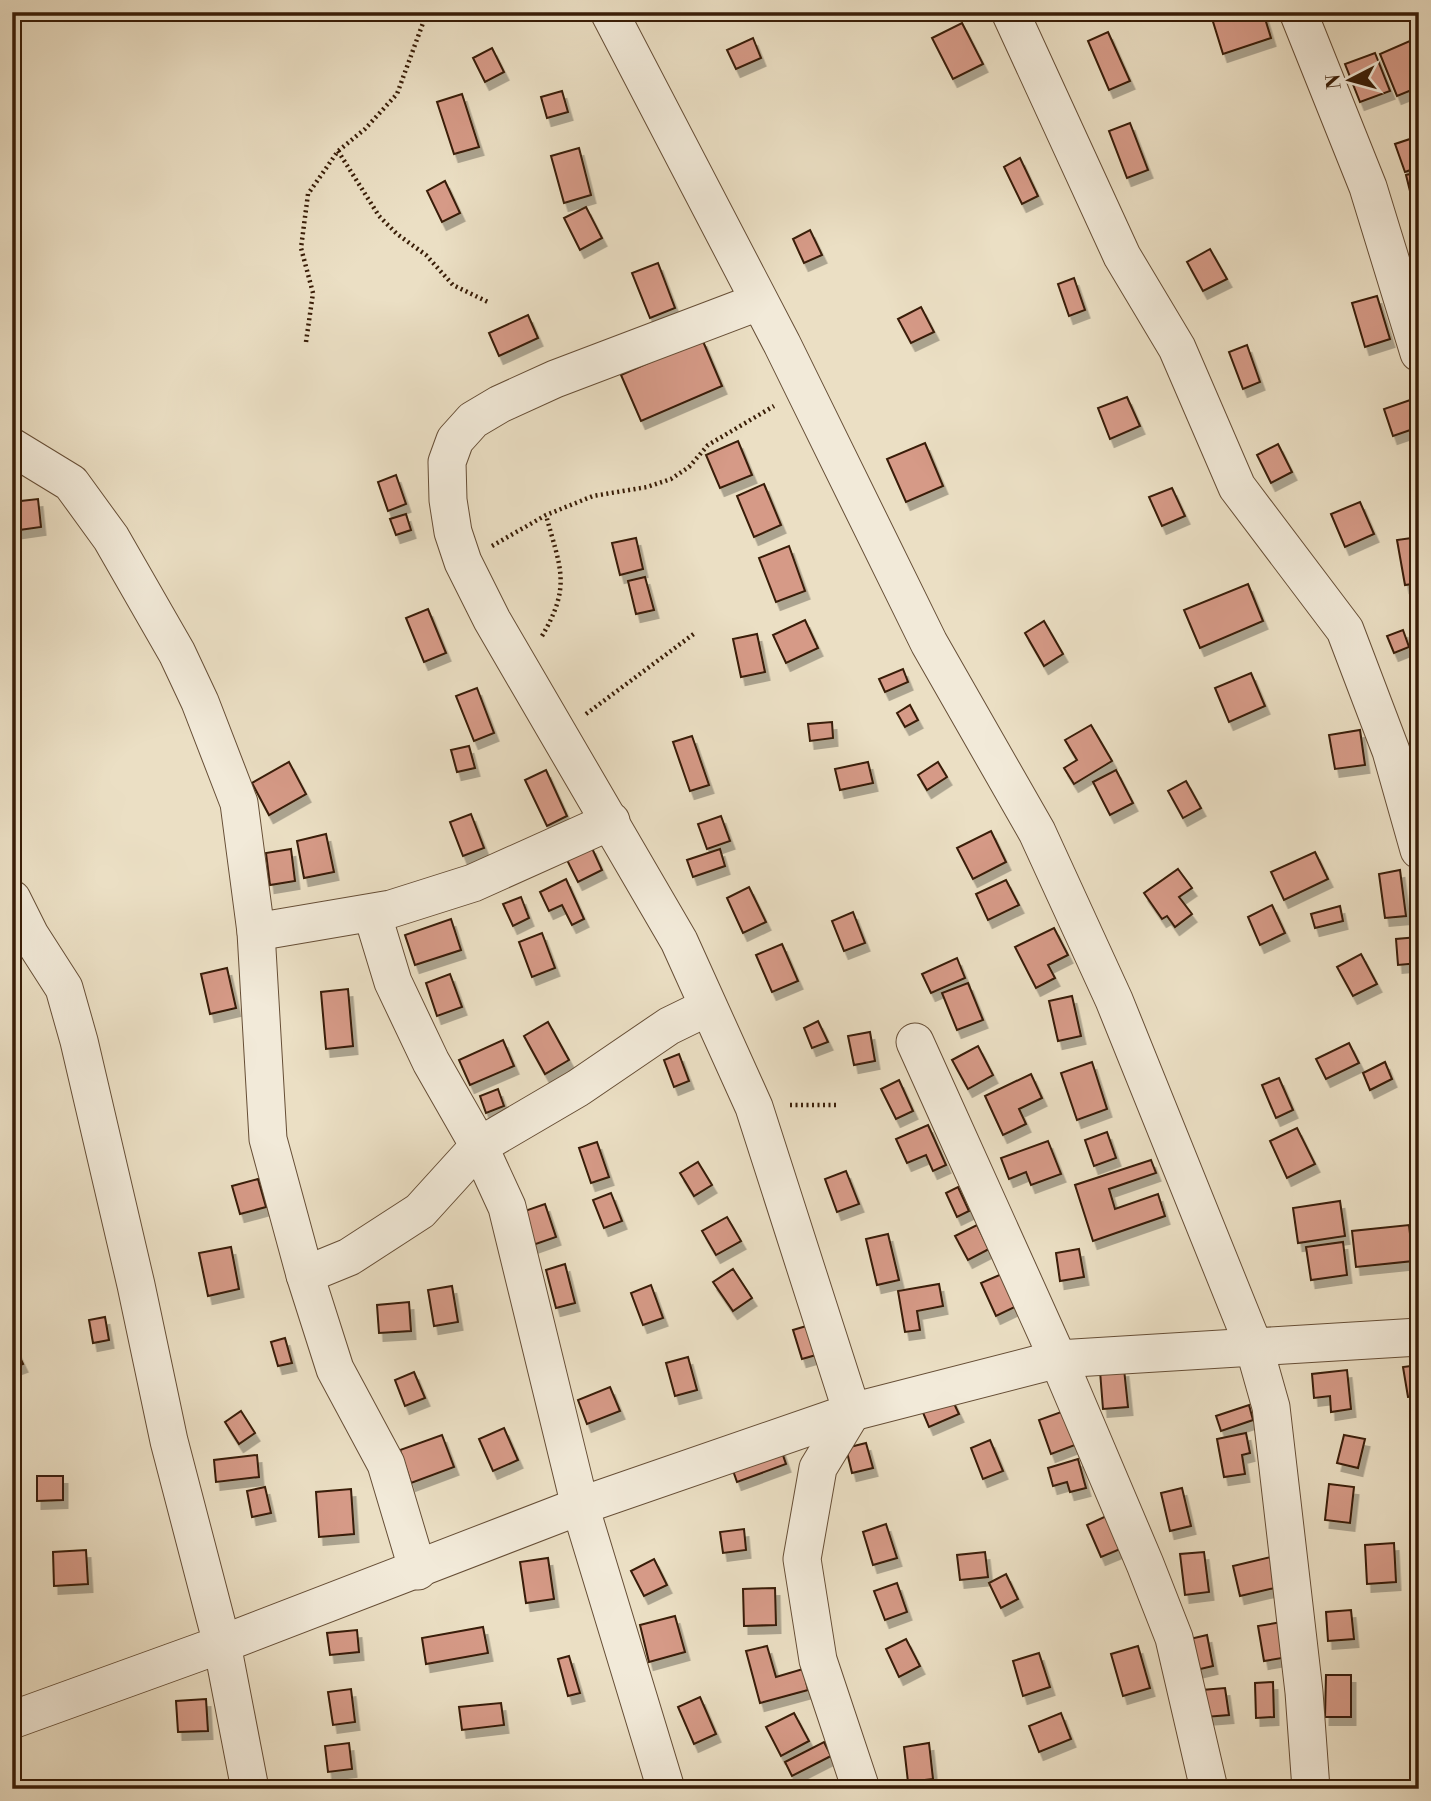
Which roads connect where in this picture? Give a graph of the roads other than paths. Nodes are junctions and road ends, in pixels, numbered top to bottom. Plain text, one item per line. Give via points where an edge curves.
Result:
1 (609, 12) edge
2 (1010, 12) edge
3 (1298, 12) edge
4 (758, 302) junction
5 (1419, 353) edge
6 (12, 447) edge
7 (611, 821) junction
8 (1419, 850) edge
9 (12, 899) edge
10 (372, 913) junction
11 (256, 932) junction
12 (708, 1007) junction
13 (915, 1042) dead end
14 (479, 1146) junction
15 (304, 1275) junction
16 (1419, 1337) edge
17 (1254, 1347) junction
18 (1058, 1359) junction
19 (852, 1412) junction
20 (580, 1506) junction
21 (418, 1571) junction
22 (222, 1644) junction
23 (12, 1720) edge
24 (250, 1789) edge
25 (666, 1789) edge
26 (860, 1789) edge
27 (1209, 1789) edge
28 (1311, 1789) edge

1 - 4 street
2 - 8 street via 1122,256 1177,348 1237,488 1345,630 1391,751
3 - 5 street via 1368,187
4 - 7 street via 500,404 473,420 456,440 447,462 453,532 463,562
4 - 17 street via 929,643 1037,831 1114,1000
6 - 11 street via 71,483 111,538 177,653 239,803
7 - 10 street via 472,883
7 - 12 street via 679,941
9 - 22 street via 68,1002 96,1107 166,1429
10 - 11 street
10 - 14 street via 393,982
11 - 15 street via 268,1139
12 - 14 street via 669,1026 578,1088
12 - 19 street via 754,1107
13 - 18 street
14 - 15 street via 420,1211 349,1257
14 - 20 street via 507,1207
15 - 21 street via 335,1368 386,1464
16 - 17 street
17 - 18 street
17 - 28 street via 1271,1407
18 - 19 street
18 - 27 street via 1174,1638
19 - 20 street
19 - 26 street via 818,1468 802,1559 818,1660
20 - 21 street
20 - 25 street
21 - 22 street
22 - 23 street
22 - 24 street

